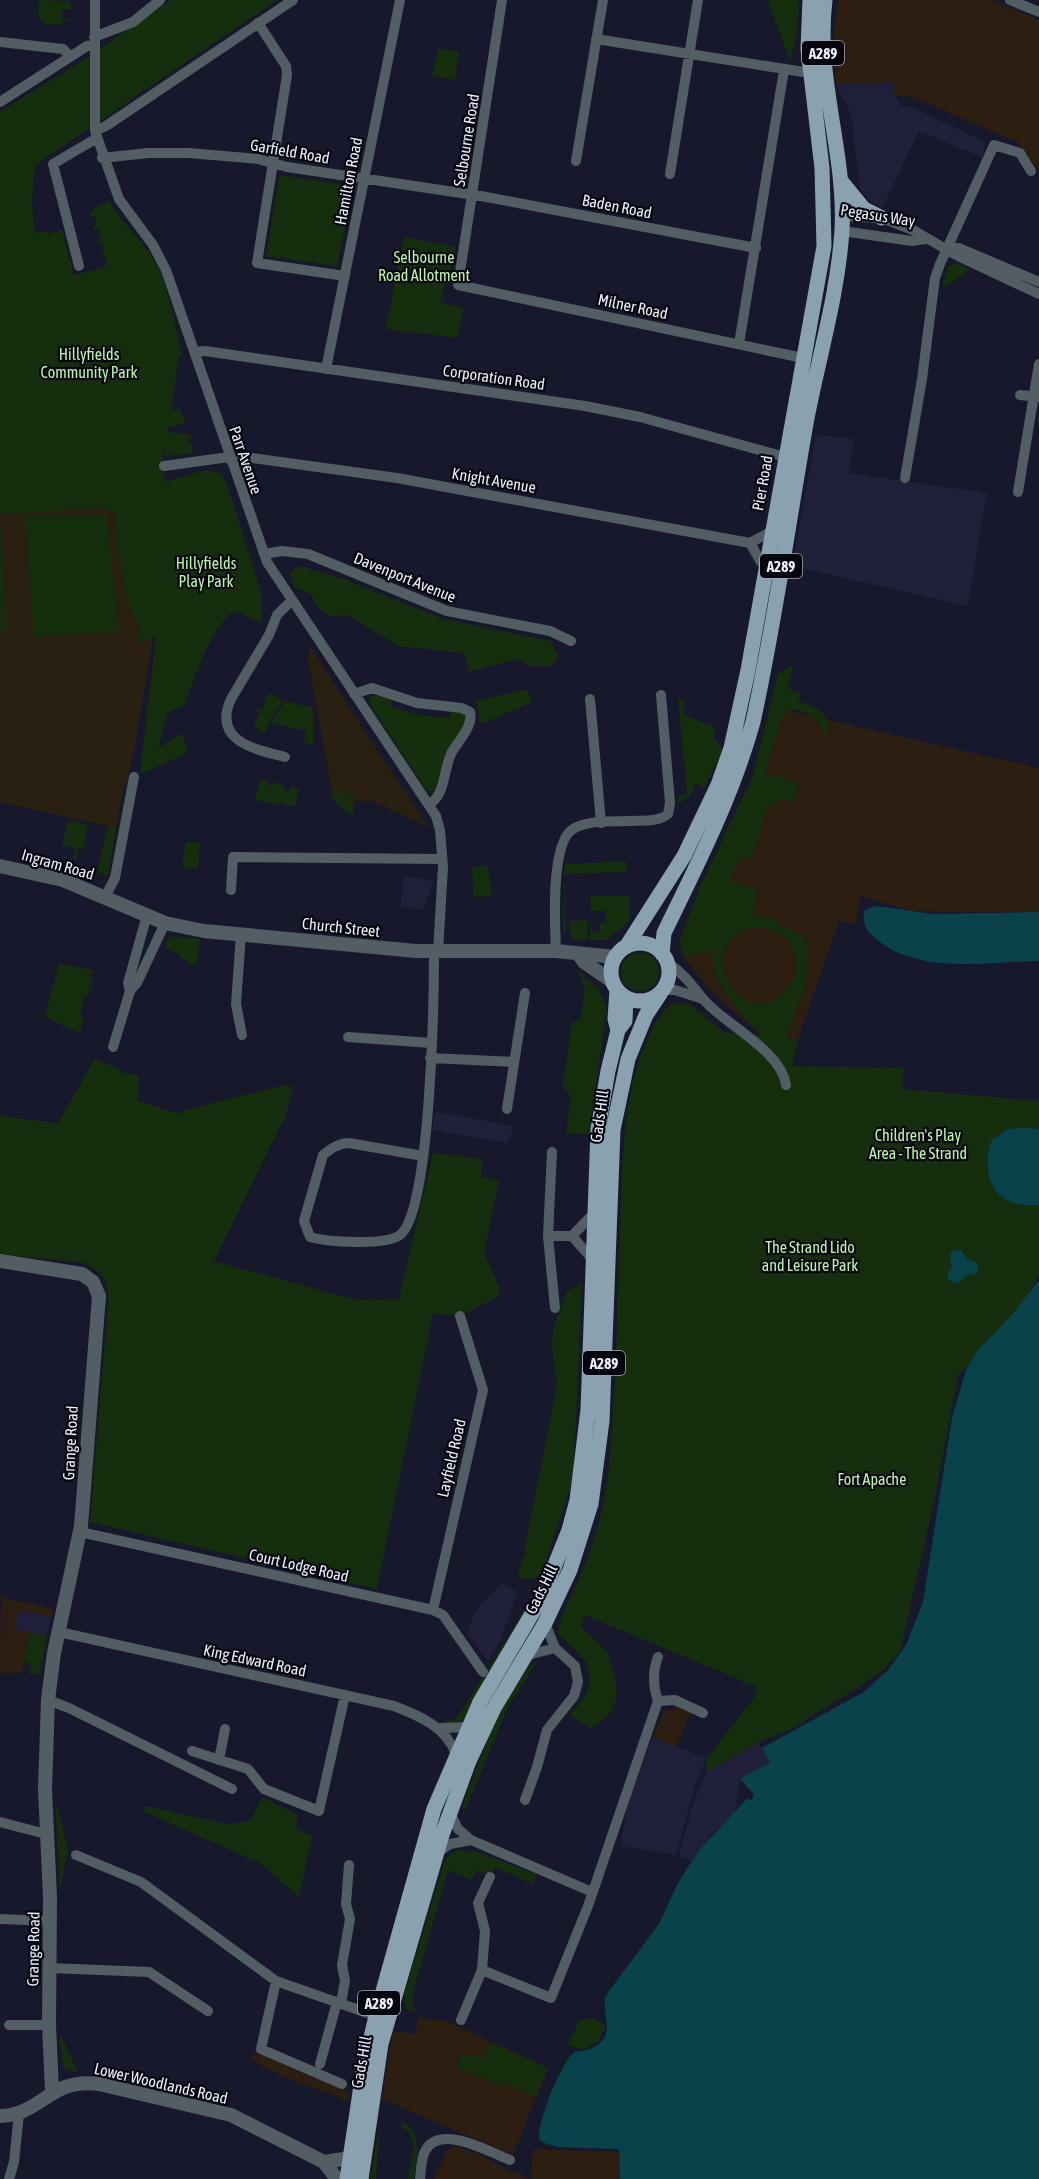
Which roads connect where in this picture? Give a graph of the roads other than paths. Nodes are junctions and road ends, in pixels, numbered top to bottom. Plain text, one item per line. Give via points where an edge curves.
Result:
1 (95, 0) edge
2 (160, 0) edge
3 (293, 0) edge
4 (400, 0) edge
5 (502, 0) edge
6 (603, 0) edge
7 (698, 0) edge
8 (810, 0) edge
9 (825, 0) edge
10 (1010, 0) edge
11 (1039, 12) edge
12 (258, 23) junction
13 (596, 39) junction
14 (0, 42) edge
15 (94, 45) junction
16 (690, 55) junction
17 (70, 56) junction
18 (784, 70) junction
19 (810, 73) junction
20 (0, 102) edge
21 (95, 131) junction
22 (102, 158) junction
23 (576, 161) dead end
24 (272, 163) junction
25 (1031, 171) dead end
26 (670, 174) dead end
27 (364, 179) junction
28 (841, 180) junction
29 (472, 195) junction
30 (882, 218) junction
31 (825, 223) junction
32 (842, 224) junction
33 (925, 239) junction
34 (756, 248) junction
35 (947, 248) junction
36 (79, 266) dead end
37 (345, 276) junction
38 (1039, 282) edge
39 (458, 285) joint
40 (1039, 294) edge
41 (739, 344) junction
42 (195, 352) junction
43 (802, 358) junction
44 (1039, 364) edge
45 (326, 369) junction
46 (1020, 396) dead end
47 (1036, 396) edge
48 (785, 457) junction
49 (230, 459) junction
50 (164, 466) dead end
51 (905, 478) dead end
52 (1018, 492) dead end
53 (772, 531) junction
54 (750, 543) junction
55 (264, 554) junction
56 (767, 564) junction
57 (292, 600) junction
58 (571, 641) dead end
59 (354, 694) junction
60 (661, 695) dead end
61 (590, 699) dead end
62 (285, 757) dead end
63 (134, 777) dead end
64 (429, 805) junction
65 (601, 823) junction
66 (442, 859) junction
67 (0, 866) edge
68 (231, 890) dead end
69 (105, 897) junction
70 (147, 915) junction
71 (165, 923) junction
72 (241, 934) junction
73 (556, 951) junction
74 (436, 952) junction
75 (621, 952) junction
76 (579, 955) junction
77 (665, 958) junction
78 (619, 990) junction
79 (130, 991) junction
80 (661, 992) junction
81 (525, 993) dead end
82 (703, 999) junction
83 (242, 1035) dead end
84 (348, 1036) dead end
85 (431, 1043) junction
86 (113, 1047) dead end
87 (430, 1058) junction
88 (514, 1062) junction
89 (786, 1085) dead end
90 (507, 1109) dead end
91 (552, 1152) dead end
92 (423, 1156) junction
93 (594, 1213) junction
94 (548, 1236) junction
95 (572, 1236) junction
96 (592, 1260) junction
97 (0, 1261) edge
98 (555, 1308) dead end
99 (460, 1316) dead end
100 (80, 1532) junction
101 (434, 1610) junction
102 (544, 1623) junction
103 (58, 1632) junction
104 (555, 1648) junction
105 (524, 1656) junction
106 (658, 1657) dead end
107 (483, 1672) dead end
108 (345, 1695) junction
109 (48, 1700) junction
110 (658, 1701) junction
111 (703, 1713) dead end
112 (468, 1727) junction
113 (440, 1728) junction
114 (225, 1729) dead end
115 (192, 1751) dead end
116 (456, 1754) junction
117 (219, 1760) junction
118 (232, 1789) dead end
119 (525, 1800) dead end
120 (450, 1813) junction
121 (0, 1822) edge
122 (46, 1834) junction
123 (471, 1840) junction
124 (76, 1855) dead end
125 (436, 1855) junction
126 (349, 1865) dead end
127 (490, 1877) dead end
128 (592, 1892) junction
129 (0, 1919) edge
130 (50, 1921) junction
131 (49, 1968) junction
132 (482, 1970) junction
133 (276, 1981) junction
134 (339, 2003) junction
135 (208, 2011) dead end
136 (375, 2016) junction
137 (461, 2020) dead end
138 (9, 2025) dead end
139 (49, 2025) junction
140 (320, 2064) dead end
141 (342, 2084) dead end
142 (52, 2091) junction
143 (19, 2113) junction
144 (0, 2116) edge
145 (350, 2158) junction
146 (510, 2160) dead end
147 (324, 2162) junction
148 (9, 2179) edge
149 (337, 2179) edge
150 (347, 2179) edge
151 (361, 2179) edge
152 (420, 2179) edge

1 - 15 street, Parr Avenue
2 - 15 street
3 - 12 street
4 - 27 street, Hamilton Road
5 - 29 street, Selbourne Road
6 - 13 street
7 - 16 street
8 - 19 main road, Pier Road / A289
9 - 28 main road, Pier Road / A289 via 825,78
10 - 11 street
12 - 21 street
12 - 24 street via 286,66
13 - 16 street
13 - 23 street
14 - 17 street via 63,50
15 - 17 street
15 - 21 street, Parr Avenue
16 - 18 street
16 - 26 street
17 - 20 street
18 - 19 street
18 - 34 street
19 - 31 main road, Pier Road / A289
21 - 22 street, Parr Avenue
21 - 36 street via 53,164
22 - 24 street, Garfield Road via 174,152
22 - 42 street, Parr Avenue via 119,199 166,270
24 - 27 street, Garfield Road
24 - 37 street via 257,263
25 - 35 street via 1020,153 994,146
27 - 29 street, Garfield Road
27 - 37 street, Hamilton Road
28 - 30 main road via 864,209
28 - 32 main road, Pier Road / A289
29 - 34 street, Baden Road
29 - 39 street, Selbourne Road
30 - 32 street, Pegasus Way
30 - 33 street, Pegasus Way
31 - 32 main road, Pegasus Way
31 - 43 main road, Pier Road / A289
32 - 33 street, Pegasus Way via 912,241
32 - 77 main road, Pier Road / A289 via 753,722 721,817 664,933
33 - 35 street, Pegasus Way
34 - 41 street
35 - 38 street, Pegasus Way via 980,255
35 - 40 street, Pegasus Way
35 - 51 street via 935,278
37 - 45 street, Hamilton Road
39 - 41 street, Milner Road
41 - 43 street, Milner Road
42 - 45 street, Corporation Road
42 - 49 street, Parr Avenue
43 - 48 main road, Pier Road / A289
44 - 47 street
45 - 48 street, Corporation Road via 585,406
46 - 47 street
47 - 52 street
48 - 53 main road, Pier Road / A289
49 - 50 street, Knight Avenue
49 - 54 street, Knight Avenue via 255,458 397,478
49 - 55 street, Parr Avenue
53 - 54 street
53 - 56 main road, Pier Road / A289
54 - 56 street via 761,562
55 - 57 street, Parr Avenue
55 - 58 street, Davenport Avenue via 308,554 447,611 550,632
56 - 75 main road, Pier Road / A289 via 741,710 718,785 673,875
57 - 59 street, Parr Avenue
57 - 62 street via 277,615 231,699 225,724 232,736 255,749
59 - 64 street, Parr Avenue
59 - 64 street via 373,688 421,704 463,708 470,713 469,725 449,758 440,795
60 - 65 street via 668,814 657,820
61 - 65 street
63 - 69 street via 115,878
64 - 66 street, Parr Avenue via 439,826
65 - 73 street via 575,828 561,845
66 - 68 street via 233,857
66 - 74 street, Parr Avenue
67 - 69 street, Ingram Road via 63,880
69 - 70 street, Church Street
70 - 71 street, Church Street
70 - 79 street via 128,983
71 - 72 street, Church Street
71 - 79 street
72 - 74 street, Church Street
72 - 83 street via 236,1004
73 - 74 street, Church Street
73 - 76 street, Church Street
74 - 85 street, Parr Avenue
75 - 76 street, Church Street
75 - 77 main road via 645,944
75 - 78 main road, A289 via 612,965
76 - 78 street
77 - 80 main road, A289 via 668,982
77 - 82 street
78 - 80 main road via 640,1002
78 - 93 main road, Gads Hill / A289 via 615,1018 618,1030 600,1110
79 - 86 street
80 - 82 street via 675,990
80 - 102 main road, Gads Hill / A289 via 646,1014 628,1059 613,1130 602,1421 591,1504 570,1570
81 - 88 street
82 - 89 street via 774,1062
84 - 85 street
85 - 87 street, Parr Avenue
87 - 88 street
87 - 92 street, Parr Avenue
88 - 90 street
91 - 94 street
92 - 92 street via 349,1143 328,1150 323,1155 304,1221 310,1237 334,1241 384,1240 401,1234 409,1220
93 - 95 street
93 - 96 main road, Gads Hill / A289
94 - 95 street
94 - 98 street
95 - 96 street
96 - 112 main road, Gads Hill / A289 via 588,1410 583,1466 569,1530 542,1597
97 - 100 street, Grange Road via 82,1274 97,1289
99 - 101 street, Layfield Road via 483,1390
100 - 101 street, Court Lodge Road
100 - 103 street, Grange Road
101 - 107 street via 442,1615
102 - 104 street
102 - 105 main road, Gads Hill / A289
103 - 108 street, King Edward Road
103 - 109 street, Grange Road
104 - 105 street
104 - 119 street via 575,1666 578,1685 547,1730
105 - 120 main road, Gads Hill / A289 via 494,1707
106 - 110 street via 654,1689
108 - 113 street, King Edward Road via 394,1706
108 - 117 street via 319,1811 264,1789 248,1768
109 - 118 street
109 - 122 street, Grange Road
110 - 111 street via 675,1700
110 - 128 street
112 - 113 street, King Edward Road
112 - 116 main road, Gads Hill / A289
113 - 116 street
114 - 117 street
115 - 117 street
116 - 136 main road, Gads Hill / A289 via 434,1809
120 - 123 street via 458,1829
120 - 125 main road, Gads Hill / A289
121 - 122 street
122 - 130 street, Grange Road
123 - 125 street via 450,1844
123 - 128 street
124 - 133 street via 141,1882
125 - 151 main road, Gads Hill / A289 via 381,2044
126 - 134 street via 346,1904 350,1919 342,1965 345,1981
127 - 132 street via 478,1903 485,1932
128 - 132 street via 551,1998
129 - 130 street
130 - 131 street, Grange Road
131 - 135 street via 149,1972
131 - 139 street, Grange Road
132 - 137 street
133 - 134 street
133 - 141 street via 261,2049
134 - 136 street
134 - 140 street
136 - 145 main road, Gads Hill / A289
138 - 139 street
139 - 142 street, Grange Road
142 - 143 street
142 - 147 street, Lower Woodlands Road via 69,2084 92,2083 209,2108 265,2130
143 - 144 street
143 - 148 street
145 - 147 street
145 - 150 main road, Gads Hill / A289
146 - 152 street via 452,2138 441,2139 424,2153
147 - 149 street, Lower Woodlands Road

